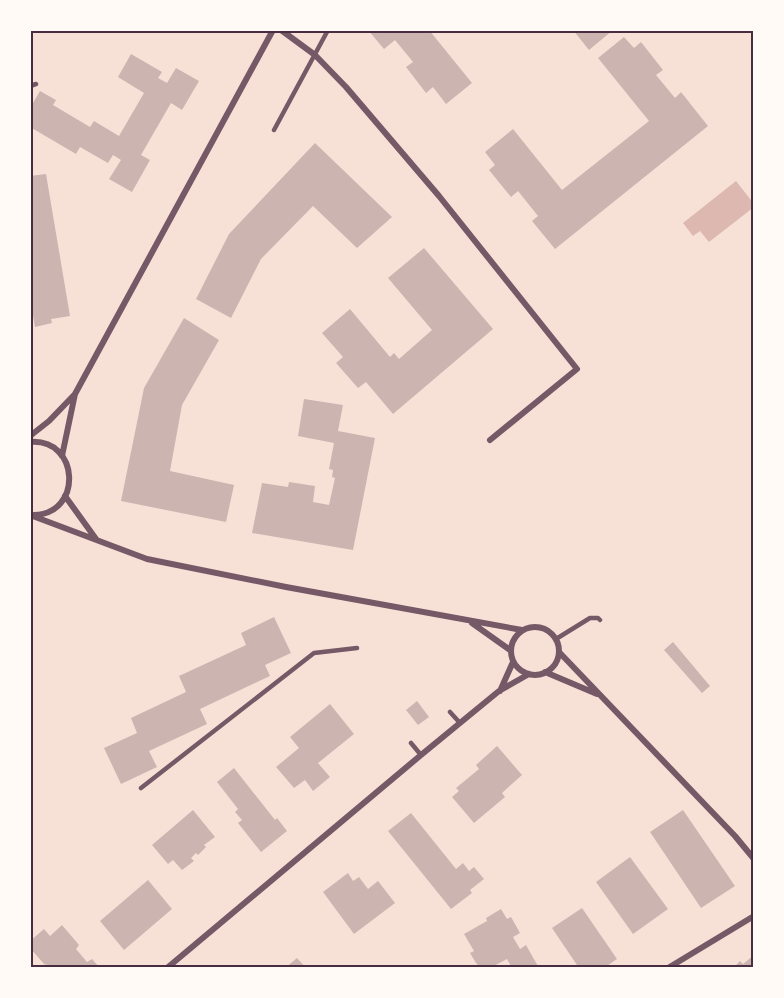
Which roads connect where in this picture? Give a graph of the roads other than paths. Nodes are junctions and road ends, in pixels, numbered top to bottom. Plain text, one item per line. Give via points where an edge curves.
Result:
1 (273, 30) edge
2 (281, 30) edge
3 (328, 30) edge
4 (315, 55) junction
5 (36, 84) dead end
6 (30, 86) edge
7 (274, 130) dead end
8 (75, 394) junction
9 (30, 436) edge
10 (490, 440) dead end
11 (30, 442) edge
12 (62, 456) junction
13 (65, 496) junction
14 (30, 515) edge
15 (97, 540) junction
16 (468, 620) junction
17 (600, 620) dead end
18 (522, 630) junction
19 (556, 639) junction
20 (357, 648) dead end
21 (510, 650) junction
22 (559, 652) junction
23 (513, 662) junction
24 (545, 672) junction
25 (529, 674) junction
26 (500, 691) junction
27 (600, 695) junction
28 (450, 712) dead end
29 (460, 723) junction
30 (411, 743) dead end
31 (421, 755) junction
32 (141, 788) dead end
33 (754, 859) edge
34 (754, 916) edge
35 (167, 968) edge
36 (668, 968) edge

1 - 8 street
2 - 4 street
3 - 4 lane
4 - 7 lane
4 - 10 street via 439,196 577,369
5 - 6 lane
8 - 9 street
8 - 12 street
11 - 12 street via 51,446
12 - 13 street via 70,475
13 - 14 street via 54,509
13 - 15 street
14 - 15 street
15 - 16 street via 147,559
16 - 18 street
16 - 21 street
17 - 19 lane via 590,618
18 - 19 street via 540,627
18 - 21 street
19 - 22 street
20 - 32 lane via 314,653
21 - 23 street
22 - 24 street
22 - 27 street
23 - 25 street
23 - 26 street
24 - 25 street
24 - 27 street
25 - 26 street
26 - 29 street
27 - 33 street
28 - 29 lane
29 - 31 street
30 - 31 lane
31 - 35 street
34 - 36 street

